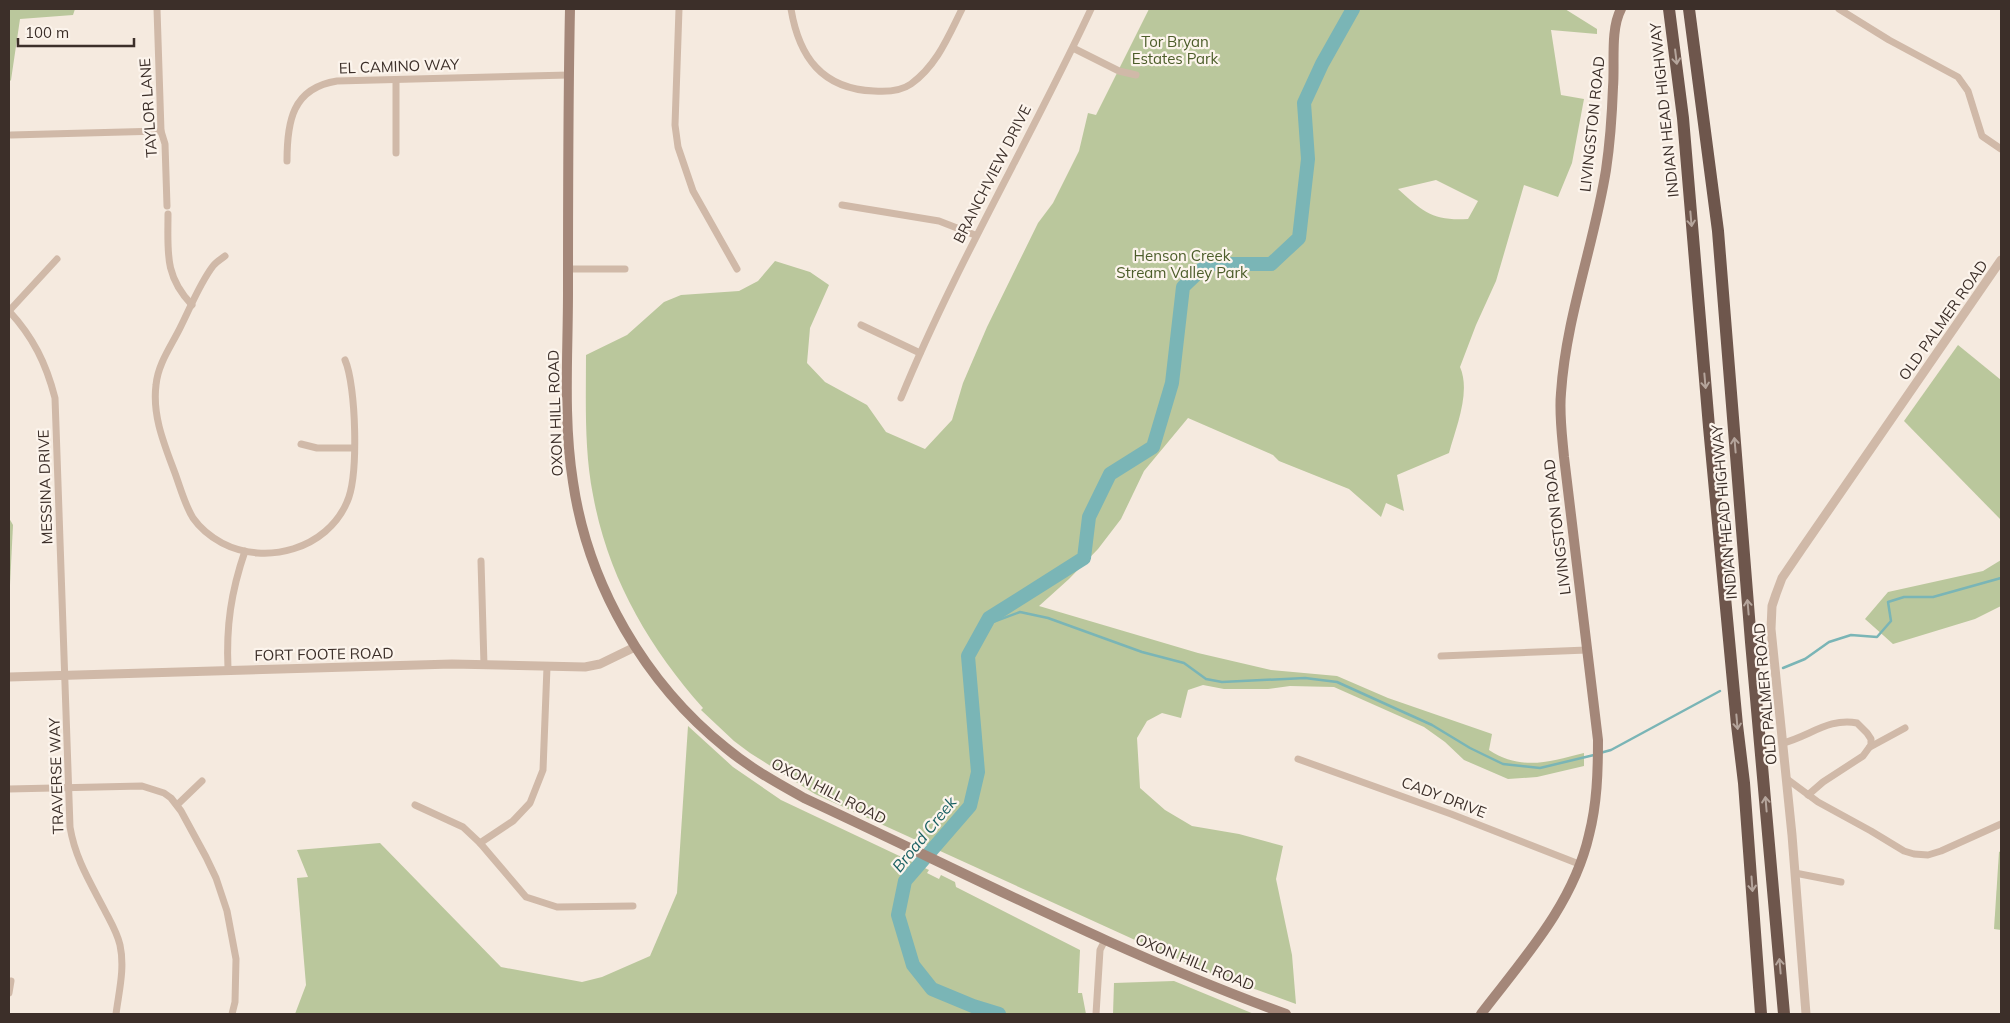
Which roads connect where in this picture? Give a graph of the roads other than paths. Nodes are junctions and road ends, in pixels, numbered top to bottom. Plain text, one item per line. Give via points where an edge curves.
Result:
1 (157, 9) edge
2 (570, 9) edge
3 (679, 9) edge
4 (791, 9) edge
5 (962, 9) edge
6 (1091, 9) edge
7 (1621, 9) edge
8 (1669, 9) edge
9 (1689, 9) edge
10 (1839, 9) edge
11 (1072, 48) junction
12 (569, 75) junction
13 (1136, 76) dead end
14 (396, 80) junction
15 (161, 131) junction
16 (11, 135) dead end
17 (2001, 149) edge
18 (396, 153) dead end
19 (287, 161) dead end
20 (842, 205) dead end
21 (168, 206) dead end
22 (168, 214) dead end
23 (975, 235) junction
24 (225, 256) dead end
25 (56, 260) dead end
26 (2001, 260) edge
27 (568, 269) junction
28 (625, 270) dead end
29 (737, 270) dead end
30 (192, 305) junction
31 (9, 311) edge
32 (861, 325) dead end
33 (920, 353) junction
34 (345, 360) dead end
35 (901, 398) dead end
36 (301, 444) dead end
37 (354, 448) junction
38 (245, 551) junction
39 (481, 561) dead end
40 (636, 647) junction
41 (1587, 650) junction
42 (1441, 656) dead end
43 (484, 665) junction
44 (547, 667) junction
45 (228, 669) junction
46 (66, 675) junction
47 (9, 677) edge
48 (1905, 728) dead end
49 (1783, 743) junction
50 (1870, 747) junction
51 (1298, 759) dead end
52 (1787, 780) junction
53 (202, 781) dead end
54 (69, 788) junction
55 (9, 789) edge
56 (1808, 795) junction
57 (177, 805) junction
58 (416, 805) dead end
59 (2001, 824) edge
60 (480, 842) junction
61 (1579, 864) junction
62 (1795, 873) junction
63 (1841, 882) dead end
64 (633, 906) dead end
65 (1105, 940) junction
66 (11, 981) dead end
67 (9, 993) edge
68 (116, 1014) edge
69 (232, 1014) edge
70 (1096, 1014) edge
71 (1286, 1014) edge
72 (1481, 1014) edge
73 (1761, 1014) edge
74 (1784, 1014) edge
75 (1806, 1014) edge

1 - 15 street, TAYLOR LANE
2 - 12 main road, OXON HILL ROAD
3 - 29 street via 675,125 678,146 693,191
4 - 5 street via 800,45 818,69 851,88 882,91 909,85 930,68
6 - 11 street, BRANCHVIEW DRIVE
7 - 41 main road, LIVINGSTON ROAD via 1615,29 1614,87 1606,169 1566,349 1561,394 1562,435
8 -> 73 highway, INDIAN HEAD HIGHWAY via 1684,118 1710,437 1744,783
74 -> 9 highway, INDIAN HEAD HIGHWAY via 1750,642 1718,231
10 - 17 street via 1958,77 1968,91 1982,136
11 - 13 street
11 - 23 street, BRANCHVIEW DRIVE
12 - 14 street, EL CAMINO WAY
12 - 27 main road, OXON HILL ROAD
14 - 18 street
14 - 19 street, EL CAMINO WAY via 337,81 310,90 302,97 291,120
15 - 16 street
15 - 21 street, TAYLOR LANE via 165,144
20 - 23 street via 940,221
22 - 30 street via 171,274 179,291
23 - 33 street, BRANCHVIEW DRIVE
24 - 30 street via 214,265
25 - 31 street
26 - 49 street, OLD PALMER ROAD via 1782,578 1772,606 1772,629
27 - 28 street
27 - 40 main road, OXON HILL ROAD via 567,410 572,481 584,535 595,566
30 - 38 street via 158,372 157,420 192,516 212,537
31 - 46 street, MESSINA DRIVE via 36,345 55,398
32 - 33 street
33 - 35 street, BRANCHVIEW DRIVE
34 - 37 street via 351,383
36 - 37 street via 316,448
37 - 38 street via 355,467 350,493 330,527 311,542 286,551
38 - 45 street via 230,606
39 - 43 street
40 - 44 street, FORT FOOTE ROAD via 600,664
40 - 65 main road, OXON HILL ROAD via 693,718 742,761 804,798
41 - 42 street
41 - 61 main road, LIVINGSTON ROAD via 1598,768 1589,837
43 - 44 street, FORT FOOTE ROAD
43 - 45 street, FORT FOOTE ROAD
44 - 60 street via 543,770 530,803 513,821
45 - 46 street, FORT FOOTE ROAD
46 - 47 street, FORT FOOTE ROAD
46 - 54 street, TRAVERSE WAY
48 - 50 street
49 - 50 street via 1826,725 1849,721 1867,732 1871,739
49 - 52 street, OLD PALMER ROAD
50 - 56 street via 1863,756
51 - 61 street, CADY DRIVE
52 - 56 street
52 - 62 street, OLD PALMER ROAD
53 - 57 street
54 - 55 street
54 - 57 street via 142,786 164,793
54 - 68 street, TRAVERSE WAY via 70,827 75,853 120,945 122,972
56 - 59 street via 1914,854 1928,855 1941,851
57 - 69 street via 216,878 227,911 236,959
58 - 60 street via 463,827
60 - 64 street via 526,897 557,907
61 - 72 main road, LIVINGSTON ROAD via 1570,889 1551,922
62 - 63 street
62 - 75 street, OLD PALMER ROAD
65 - 70 street via 1100,950
65 - 71 main road, OXON HILL ROAD via 1212,987
66 - 67 street

